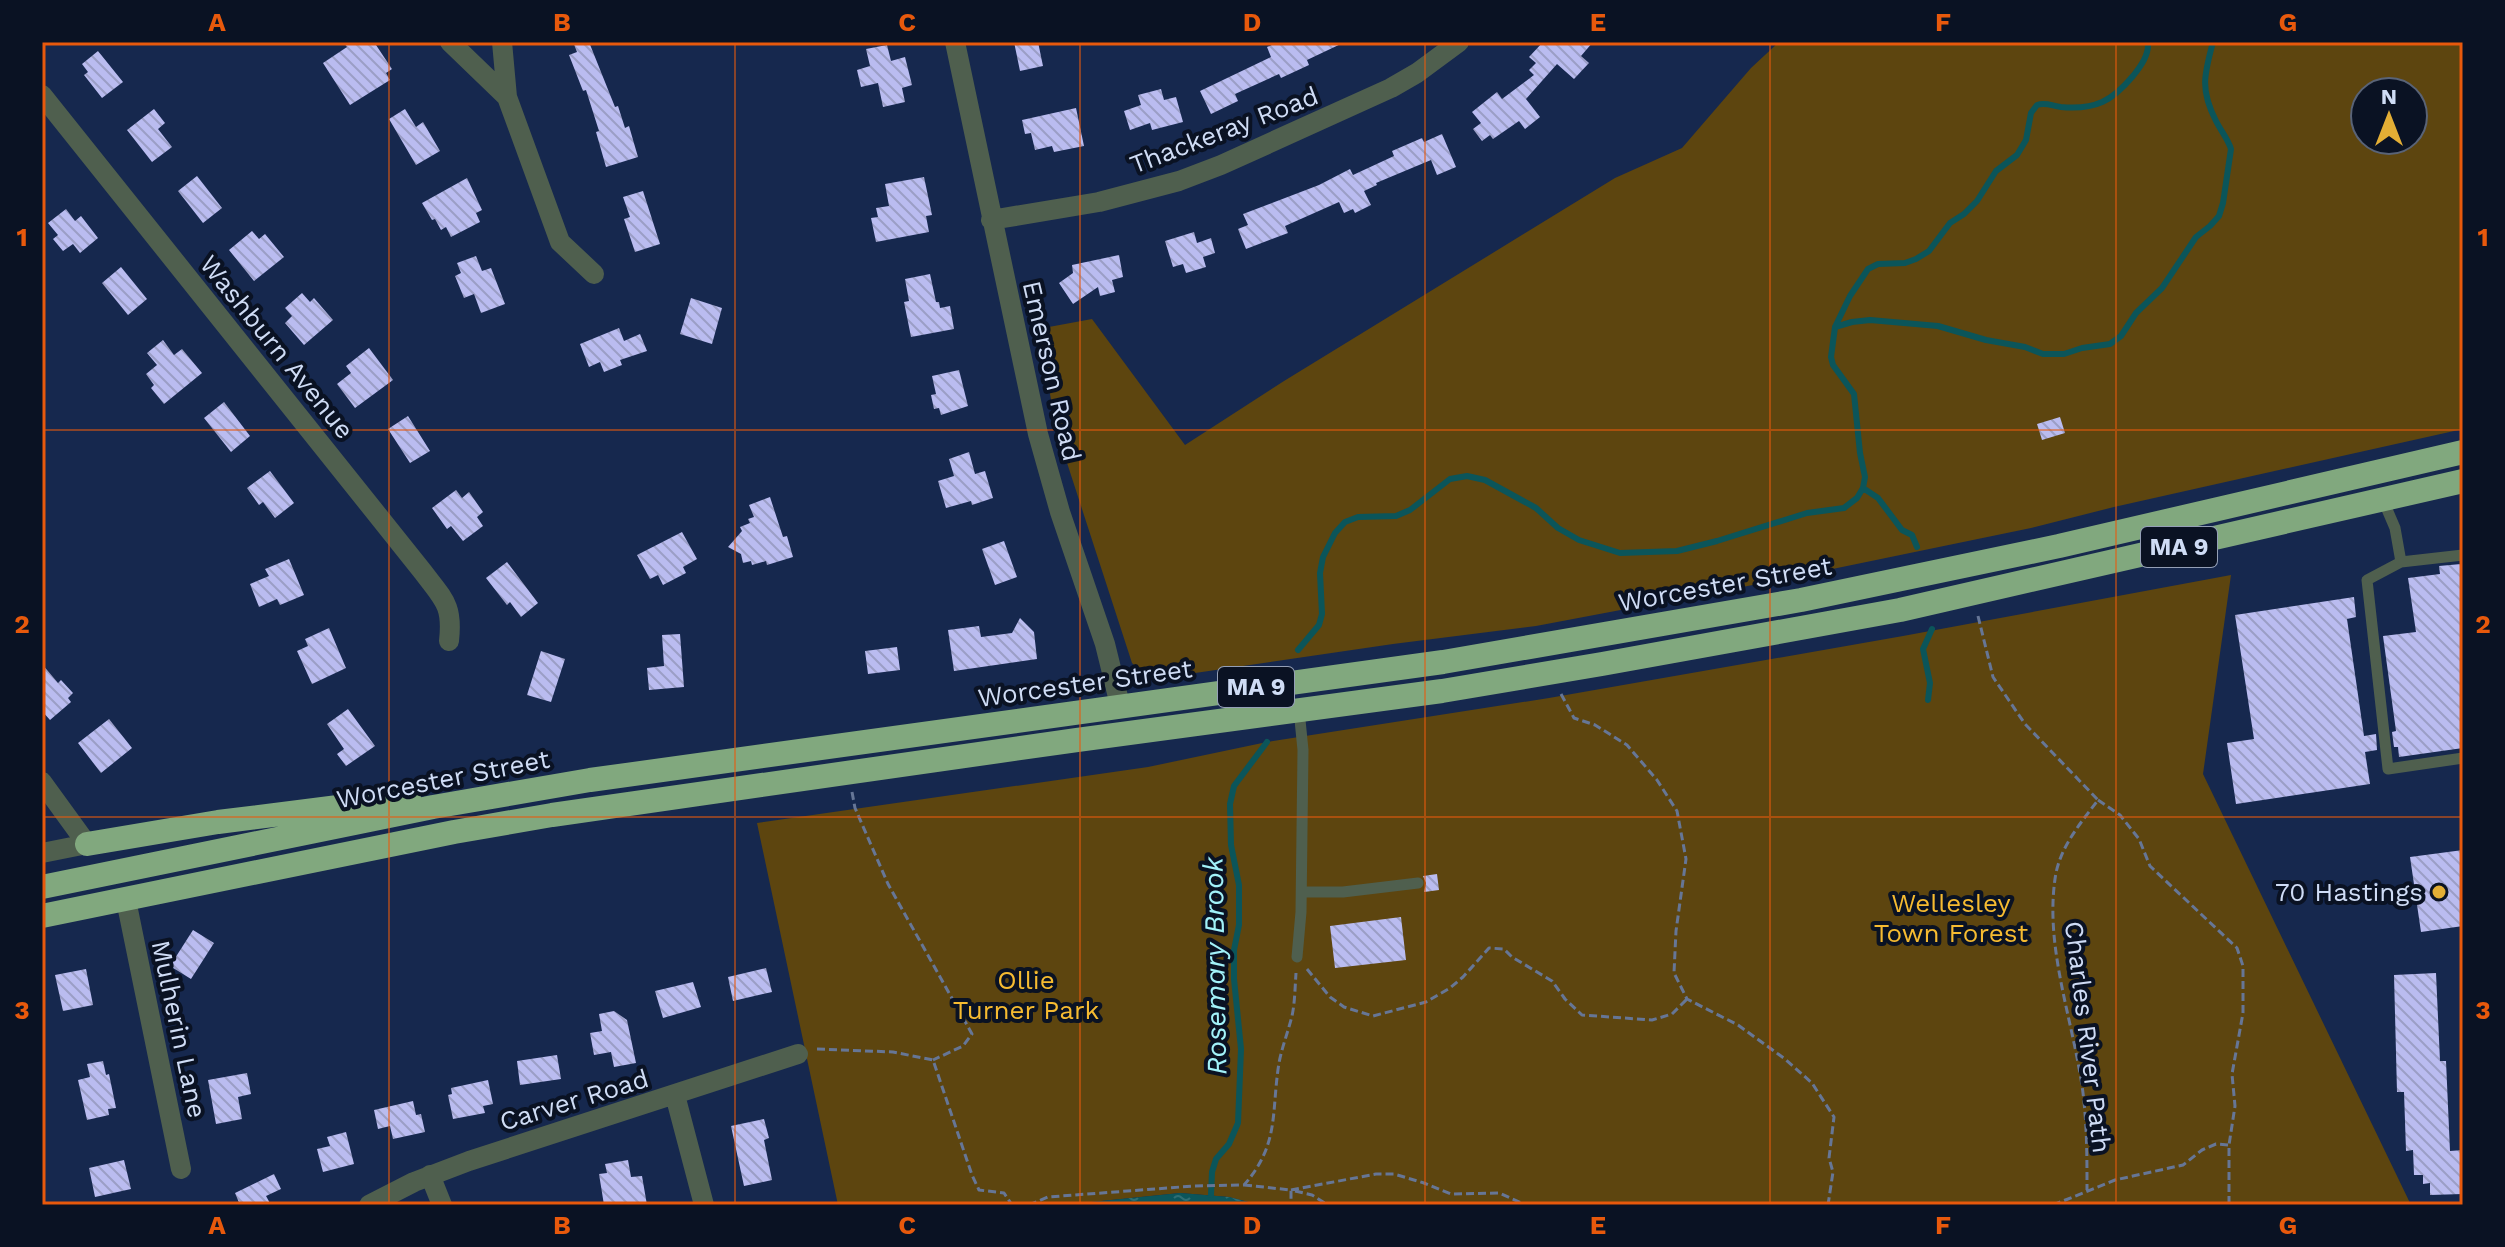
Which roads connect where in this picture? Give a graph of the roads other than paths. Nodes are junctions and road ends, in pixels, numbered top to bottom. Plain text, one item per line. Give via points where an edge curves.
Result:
1 (450, 42) edge
2 (502, 42) edge
3 (955, 42) edge
4 (1459, 42) edge
5 (42, 95) edge
6 (507, 97) junction
7 (991, 220) junction
8 (594, 274) dead end
9 (2463, 452) edge
10 (2463, 481) edge
11 (2383, 499) junction
12 (2463, 499) edge
13 (2463, 555) edge
14 (2401, 562) junction
15 (449, 641) dead end
16 (1120, 705) junction
17 (1299, 710) junction
18 (2463, 758) edge
19 (590, 780) junction
20 (42, 782) edge
21 (87, 844) junction
22 (42, 853) edge
23 (1418, 883) dead end
24 (42, 887) edge
25 (1302, 892) junction
26 (126, 900) junction
27 (42, 916) edge
28 (1297, 957) road end
29 (798, 1054) road end
30 (675, 1095) junction
31 (181, 1169) dead end
32 (430, 1175) junction
33 (369, 1205) edge
34 (442, 1205) edge
35 (704, 1205) edge

1 - 6 street
2 - 6 street
3 - 7 street, Emerson Road
4 - 7 street, Thackeray Road via 1391,88 1200,173 1108,200
5 - 15 street, Washburn Avenue via 423,572 447,606
6 - 8 street via 560,242
7 - 16 street, Emerson Road via 1041,446
9 - 16 highway, Worcester Street / MA 9 via 1812,598 1465,659
10 - 11 highway, Worcester Street / MA 9
11 - 12 highway
11 - 14 lane
11 - 17 highway, Worcester Street / MA 9 via 1900,610 1430,693
13 - 14 lane
14 - 18 lane via 2367,580 2388,769
16 - 19 highway, Worcester Street / MA 9
17 - 25 lane
17 - 26 highway, Worcester Street / MA 9 via 485,826
19 - 21 highway via 364,803
19 - 24 highway, Worcester Street / MA 9
20 - 21 street
21 - 22 street
23 - 25 lane
25 - 28 lane
26 - 27 highway, Worcester Street / MA 9
26 - 31 street, Mulherin Lane
29 - 30 street, Carver Road
30 - 32 street, Carver Road
30 - 35 street
32 - 33 street, Carver Road
32 - 34 street

